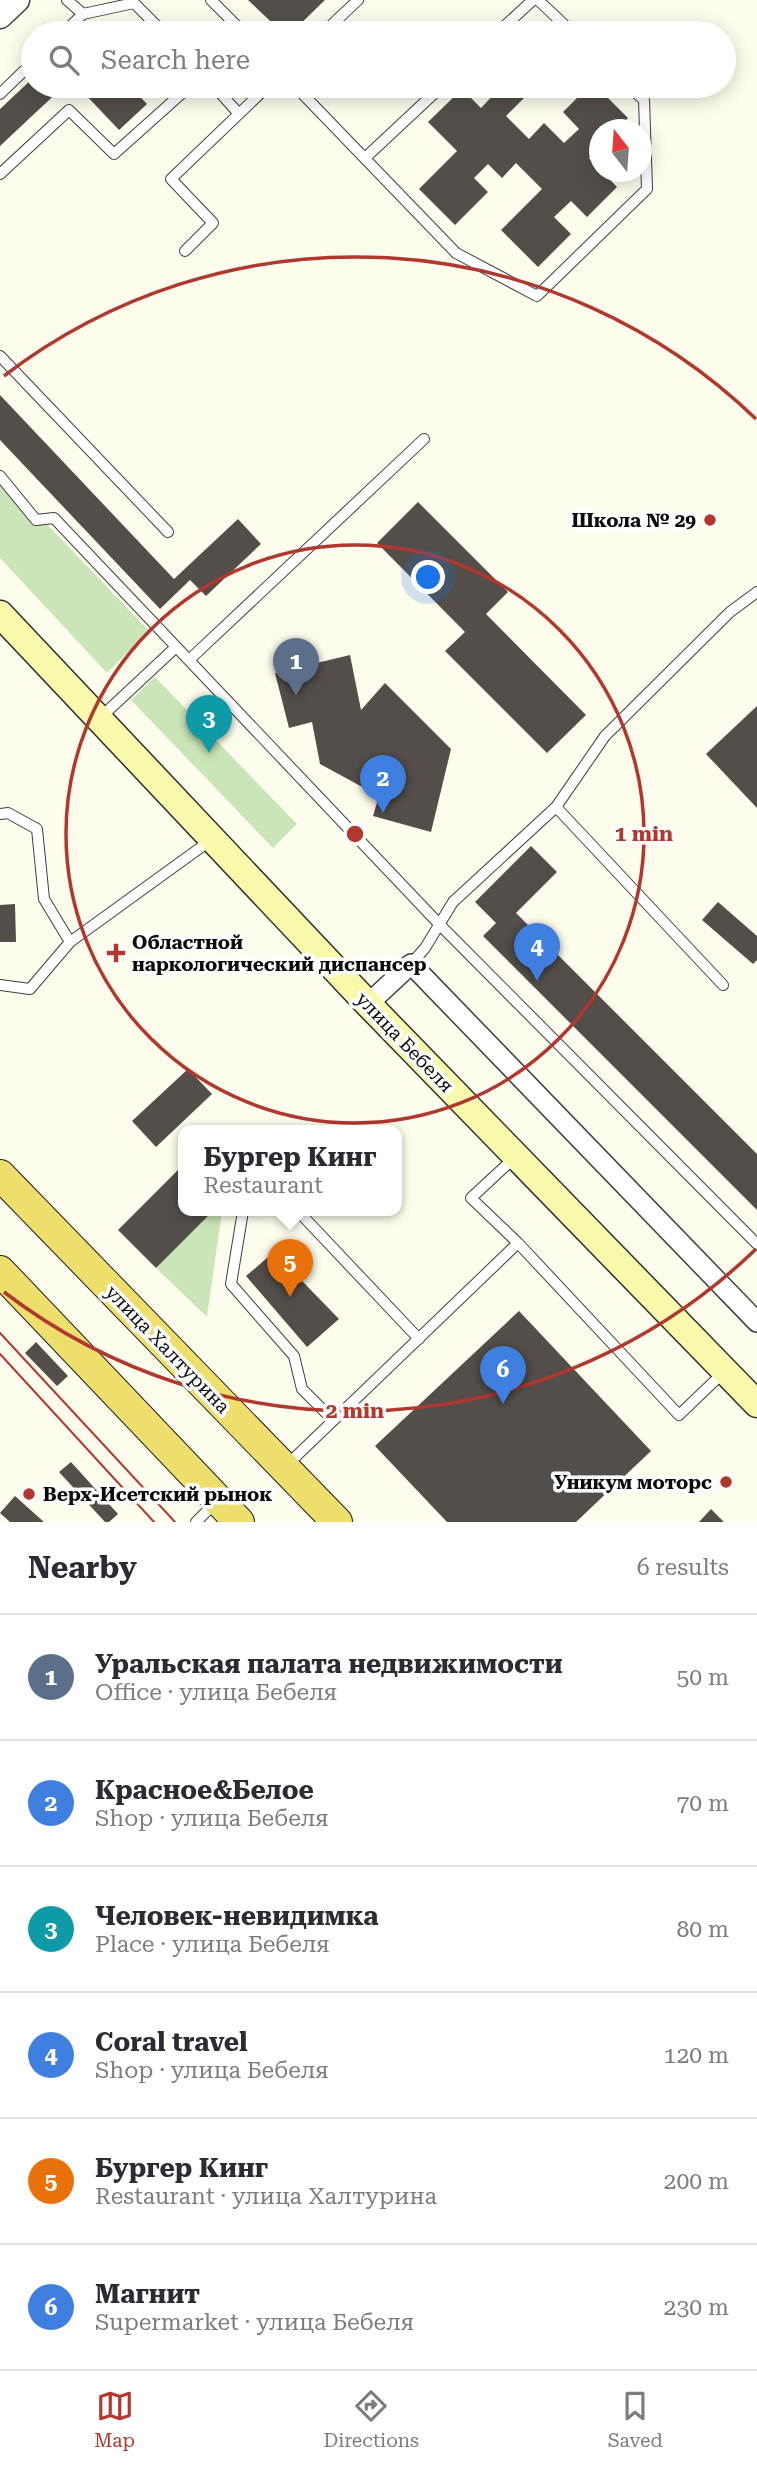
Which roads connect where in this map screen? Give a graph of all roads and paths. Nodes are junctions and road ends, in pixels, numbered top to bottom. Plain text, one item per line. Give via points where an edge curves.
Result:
1 (17, 0) edge
2 (67, 0) edge
3 (211, 0) edge
4 (358, 0) edge
5 (535, 0) edge
6 (83, 14) junction
7 (0, 16) edge
8 (76, 21) edge
9 (152, 21) edge
10 (232, 21) edge
11 (336, 21) edge
12 (511, 21) edge
13 (559, 21) edge
14 (21, 74) edge
15 (0, 94) edge
16 (177, 98) edge
17 (225, 98) edge
18 (256, 98) edge
19 (307, 98) edge
20 (429, 98) edge
21 (642, 98) edge
22 (239, 114) junction
23 (365, 158) junction
24 (0, 174) edge
25 (185, 251) dead end
26 (0, 356) edge
27 (424, 439) dead end
28 (0, 476) edge
29 (169, 532) dead end
30 (757, 592) edge
31 (0, 614) edge
32 (176, 647) junction
33 (189, 660) junction
34 (100, 718) junction
35 (556, 807) junction
36 (0, 814) edge
37 (214, 838) junction
38 (440, 925) junction
39 (70, 942) junction
40 (411, 964) junction
41 (0, 985) edge
42 (723, 985) dead end
43 (368, 1004) junction
44 (516, 1156) junction
45 (0, 1175) edge
46 (242, 1216) edge
47 (303, 1216) edge
48 (518, 1243) junction
49 (757, 1244) edge
50 (0, 1270) edge
51 (757, 1322) edge
52 (419, 1339) junction
53 (725, 1371) junction
54 (757, 1404) edge
55 (333, 1420) junction
56 (283, 1469) junction
57 (217, 1500) junction
58 (196, 1522) edge
59 (239, 1522) edge
60 (337, 1522) edge

1 - 7 street
2 - 6 lane
3 - 10 lane
4 - 11 lane
5 - 12 lane
5 - 13 lane
6 - 8 lane
6 - 9 lane via 134,3
14 - 15 lane
16 - 24 lane via 114,154 69,110
17 - 22 lane
18 - 22 lane
19 - 23 lane
20 - 23 lane
21 - 23 lane via 647,189 537,296 456,253
22 - 25 lane via 171,179 213,223
26 - 29 lane
27 - 33 lane
28 - 32 lane via 36,520 54,518
30 - 35 lane via 730,612 605,736
31 - 34 main road, улица Бебеля
32 - 33 lane
32 - 34 lane
33 - 38 lane
34 - 37 main road, улица Бебеля
35 - 38 lane via 453,902
35 - 42 lane
36 - 39 lane via 8,813 37,829 44,899
37 - 39 lane
37 - 43 main road, улица Бебеля
38 - 40 lane
38 - 49 lane
39 - 41 lane via 30,989
40 - 43 street
40 - 51 street
43 - 44 main road, улица Бебеля
44 - 48 lane via 471,1198
44 - 53 main road, улица Бебеля
45 - 56 main road, улица Халтурина
46 - 55 lane via 231,1284 294,1356 302,1389
47 - 52 lane
48 - 52 lane
48 - 53 lane via 680,1415
50 - 57 main road
52 - 55 lane
53 - 54 main road, улица Бебеля
55 - 56 lane
56 - 60 main road, улица Халтурина
57 - 58 lane
57 - 59 main road

